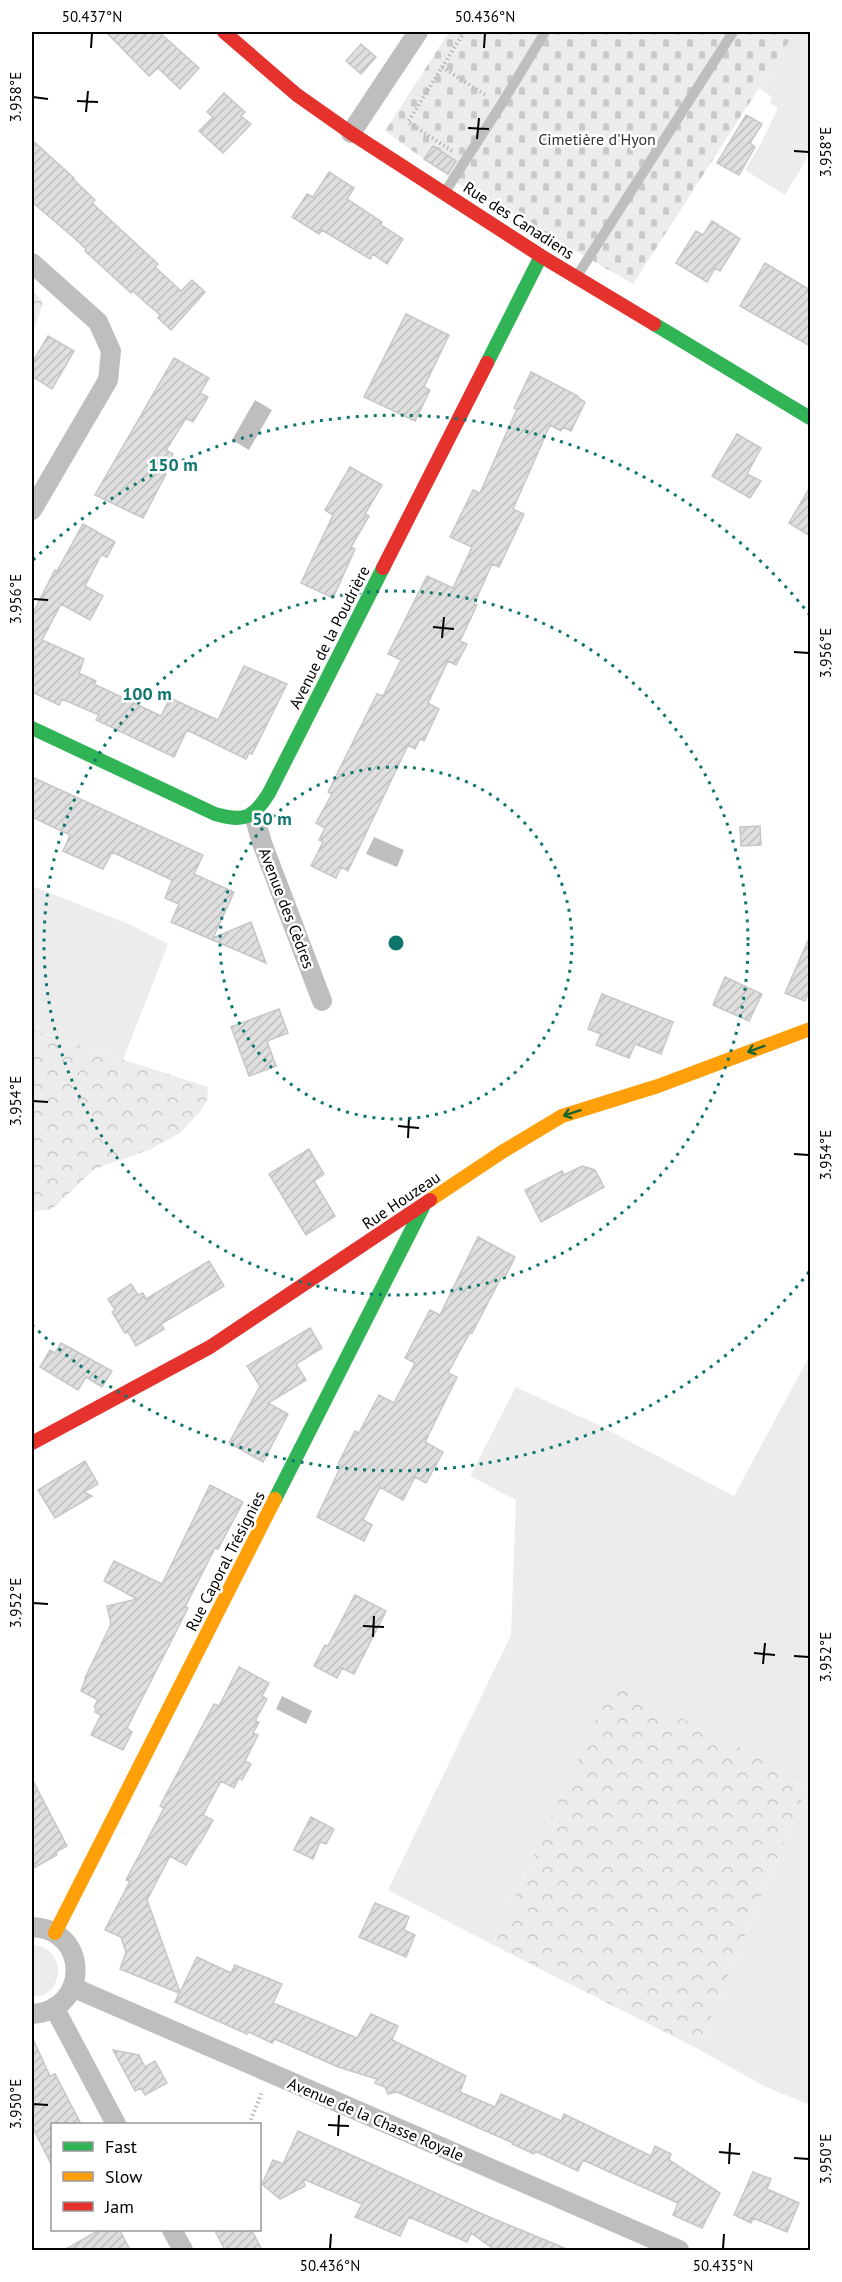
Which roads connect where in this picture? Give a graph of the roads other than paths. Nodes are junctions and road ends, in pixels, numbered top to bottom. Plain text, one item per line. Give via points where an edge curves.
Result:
1 (224, 32) edge
2 (418, 32) edge
3 (545, 32) edge
4 (733, 32) edge
5 (351, 133) junction
6 (445, 192) junction
7 (542, 256) junction
8 (32, 263) edge
9 (577, 277) junction
10 (810, 418) edge
11 (38, 483) edge
12 (32, 510) edge
13 (32, 728) edge
14 (254, 815) junction
15 (322, 1001) dead end
16 (810, 1029) edge
17 (425, 1204) junction
18 (32, 1443) edge
19 (32, 1927) edge
20 (55, 1933) junction
21 (72, 1987) junction
22 (55, 2008) junction
23 (32, 2014) edge
24 (115, 2123) edge
25 (172, 2231) edge
26 (183, 2250) edge
27 (679, 2250) edge

1 - 5 street, Rue des Canadiens via 297,95
2 - 5 street
3 - 6 lane
4 - 9 lane
5 - 6 street, Rue des Canadiens
6 - 7 street, Rue des Canadiens
7 - 9 street, Rue des Canadiens
7 - 14 street, Avenue de la Poudrière via 269,793
8 - 11 street via 98,321 111,351 108,380
9 - 10 street, Rue des Canadiens
11 - 12 street
13 - 14 street via 215,814 230,819
14 - 15 street, Avenue des Cèdres
16 -> 17 street, Rue Houzeau via 658,1086 562,1116
17 - 18 street, Rue Houzeau via 210,1347
17 - 20 street, Rue Caporal Trésignies
19 - 20 street
20 - 21 street via 67,1944 74,1960
21 - 22 street
21 - 27 street, Avenue de la Chasse Royale
22 - 23 street
22 - 24 street
25 - 26 street

